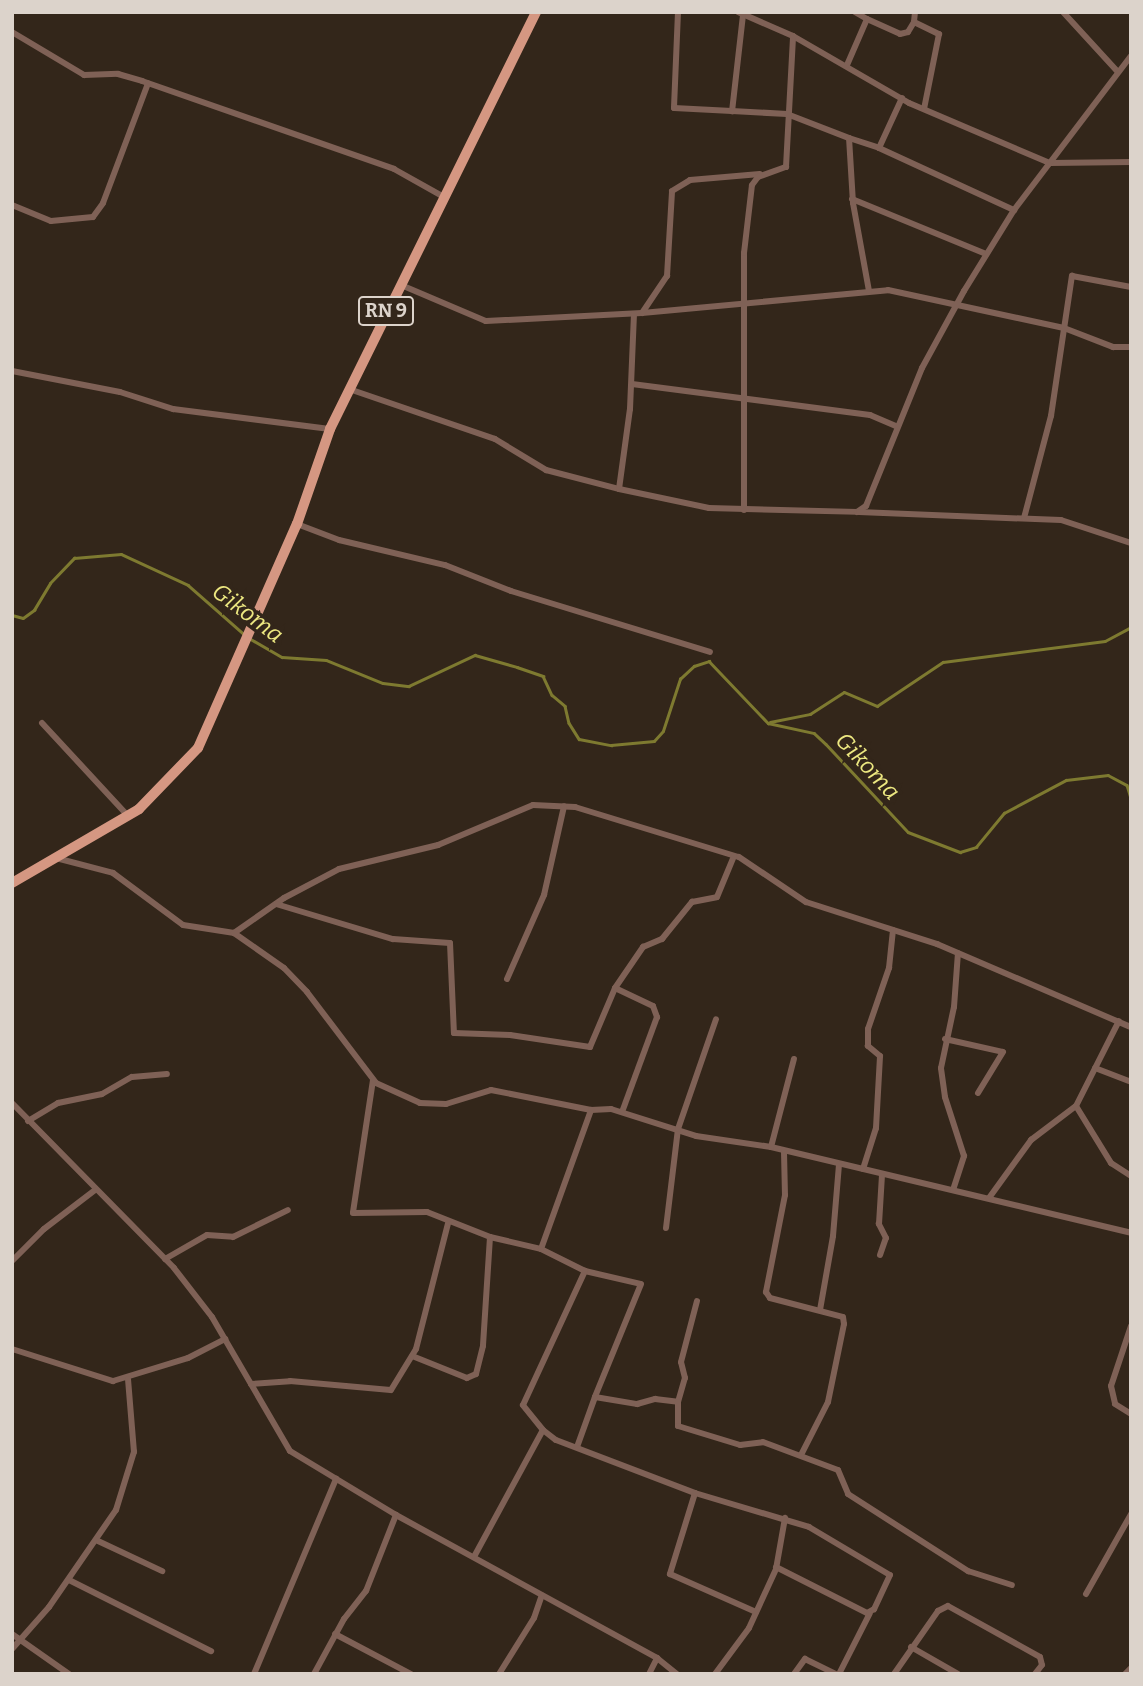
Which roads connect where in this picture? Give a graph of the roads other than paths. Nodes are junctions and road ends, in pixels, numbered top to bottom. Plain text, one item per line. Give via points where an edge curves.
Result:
1 (678, 12) edge
2 (855, 12) edge
3 (915, 12) edge
4 (1063, 12) edge
5 (534, 13) edge
6 (741, 13) edge
7 (867, 19) junction
8 (914, 22) junction
9 (12, 32) edge
10 (793, 37) junction
11 (1131, 56) edge
12 (847, 65) junction
13 (1118, 72) junction
14 (148, 83) junction
15 (902, 98) junction
16 (924, 109) junction
17 (732, 111) junction
18 (788, 114) junction
19 (849, 138) junction
20 (879, 148) junction
21 (1131, 162) edge
22 (1050, 163) junction
23 (769, 173) junction
24 (443, 197) junction
25 (852, 199) junction
26 (12, 205) edge
27 (1014, 210) junction
28 (986, 254) junction
29 (401, 285) junction
30 (1131, 287) edge
31 (869, 291) junction
32 (746, 303) junction
33 (956, 303) junction
34 (638, 314) junction
35 (1064, 328) junction
36 (1131, 347) edge
37 (12, 371) edge
38 (632, 384) junction
39 (349, 389) junction
40 (746, 397) junction
41 (896, 426) junction
42 (330, 429) junction
43 (619, 489) junction
44 (744, 510) junction
45 (857, 512) junction
46 (1024, 518) junction
47 (298, 524) junction
48 (1131, 543) edge
49 (709, 652) dead end
50 (42, 723) dead end
51 (564, 806) junction
52 (128, 816) junction
53 (734, 856) junction
54 (56, 858) junction
55 (12, 883) edge
56 (276, 904) junction
57 (893, 930) junction
58 (234, 933) junction
59 (958, 953) junction
60 (507, 979) dead end
61 (615, 988) junction
62 (716, 1019) dead end
63 (1119, 1021) junction
64 (1131, 1027) edge
65 (945, 1039) junction
66 (794, 1059) dead end
67 (1095, 1068) junction
68 (167, 1074) dead end
69 (373, 1080) junction
70 (1131, 1083) edge
71 (978, 1093) dead end
72 (12, 1103) edge
73 (1076, 1106) junction
74 (591, 1110) junction
75 (622, 1112) junction
76 (28, 1121) junction
77 (678, 1129) junction
78 (771, 1147) junction
79 (785, 1152) junction
80 (839, 1164) junction
81 (863, 1169) junction
82 (883, 1175) junction
83 (1131, 1177) edge
84 (95, 1190) junction
85 (953, 1190) junction
86 (989, 1198) junction
87 (288, 1210) dead end
88 (448, 1223) junction
89 (666, 1228) dead end
90 (1131, 1233) edge
91 (490, 1237) junction
92 (541, 1250) junction
93 (880, 1255) dead end
94 (165, 1259) junction
95 (12, 1261) edge
96 (585, 1271) junction
97 (697, 1301) dead end
98 (820, 1310) junction
99 (1131, 1325) edge
100 (225, 1339) junction
101 (12, 1349) edge
102 (412, 1356) junction
103 (128, 1379) junction
104 (251, 1384) junction
105 (595, 1396) junction
106 (678, 1402) junction
107 (1131, 1414) edge
108 (543, 1430) junction
109 (577, 1447) junction
110 (801, 1455) junction
111 (336, 1479) junction
112 (695, 1493) junction
113 (1131, 1514) edge
114 (396, 1515) junction
115 (785, 1518) junction
116 (98, 1541) junction
117 (475, 1555) junction
118 (776, 1567) junction
119 (162, 1572) dead end
120 (69, 1580) junction
121 (1012, 1585) dead end
122 (1086, 1594) dead end
123 (542, 1595) junction
124 (756, 1612) junction
125 (870, 1613) junction
126 (12, 1634) edge
127 (335, 1634) junction
128 (23, 1640) junction
129 (911, 1647) junction
130 (12, 1648) edge
131 (211, 1651) dead end
132 (657, 1658) junction
133 (1131, 1668) edge
134 (69, 1674) edge
135 (254, 1674) edge
136 (314, 1674) edge
137 (411, 1674) edge
138 (499, 1674) edge
139 (649, 1674) edge
140 (677, 1674) edge
141 (715, 1674) edge
142 (794, 1674) edge
143 (838, 1674) edge
144 (894, 1674) edge
145 (958, 1674) edge
146 (1035, 1674) edge
147 (1125, 1674) edge

1 - 17 street via 674,108
2 - 7 street
3 - 8 street
4 - 13 street
5 - 24 main road, RN 9
6 - 10 street
6 - 17 street
7 - 8 street via 900,34 908,32
7 - 12 street
8 - 16 street via 939,34
9 - 14 street via 84,75 118,74
10 - 12 street
10 - 18 street
11 - 13 street
12 - 15 street
13 - 22 street
14 - 24 street via 394,169
14 - 26 street via 103,203 93,217 54,221
15 - 16 street
15 - 20 street
16 - 22 street
17 - 18 street
18 - 19 street
18 - 23 street via 786,167
19 - 20 street
19 - 25 street
20 - 27 street
21 - 22 street
22 - 27 street
23 - 32 street via 752,185 744,253
23 - 34 street via 690,180 672,191 667,276
24 - 29 main road, RN 9
25 - 28 street
25 - 31 street
27 - 28 street
28 - 33 street
29 - 34 street via 479,320
29 - 39 main road, RN 9
30 - 35 street via 1072,276
31 - 32 street
31 - 33 street via 899,291
32 - 34 street
32 - 40 street
33 - 35 street via 1013,320
33 - 41 street
34 - 38 street
35 - 36 street via 1113,347
35 - 46 street via 1051,416
37 - 42 street via 173,409
38 - 40 street
38 - 43 street
39 - 42 main road, RN 9
39 - 43 street via 495,439 546,470
40 - 41 street via 870,415
40 - 44 street
41 - 45 street via 866,506
42 - 47 main road, RN 9
43 - 44 street
44 - 45 street
45 - 46 street
46 - 48 street via 1061,520
47 - 49 street via 339,540 445,565 511,591
47 - 52 main road, RN 9 via 198,748 170,782
50 - 52 street
51 - 53 street
51 - 56 street via 533,805 438,845 339,869
51 - 60 street via 544,895
52 - 54 main road, RN 9
53 - 57 street via 806,902
53 - 61 street via 717,897 692,902 662,939 642,947
54 - 55 main road, RN 9
54 - 58 street via 113,873 183,925
56 - 58 street
56 - 61 street via 393,939 450,943 454,1033 590,1047
57 - 59 street
57 - 81 street via 889,968 868,1029 868,1046 880,1056 876,1128
58 - 69 street via 284,968 307,992
59 - 63 street
59 - 65 street via 954,1007
61 - 75 street via 657,1012
62 - 77 street
63 - 64 street
63 - 67 street
65 - 71 street via 1003,1052
65 - 85 street via 942,1081 964,1156
66 - 78 street
67 - 70 street
67 - 73 street
68 - 76 street via 132,1077 102,1094 58,1103
69 - 74 street via 385,1090 434,1105 491,1090
69 - 88 street via 351,1211 360,1215 427,1212
72 - 76 street
73 - 83 street via 1111,1163
73 - 86 street via 1031,1140
74 - 75 street
74 - 92 street
75 - 77 street
76 - 84 street
77 - 78 street
77 - 89 street
78 - 79 street
79 - 80 street
79 - 98 street via 785,1195 766,1292 770,1298
80 - 81 street
80 - 98 street
81 - 82 street
82 - 85 street
82 - 93 street via 879,1224 886,1238
84 - 94 street
84 - 95 street via 44,1229
85 - 86 street
86 - 90 street
87 - 94 street via 233,1237 207,1235
88 - 91 street
88 - 102 street
91 - 92 street
91 - 102 street via 483,1346 476,1374 467,1378
92 - 96 street
94 - 100 street
96 - 105 street via 641,1284
96 - 108 street via 523,1405
97 - 106 street via 681,1362 685,1378
98 - 110 street via 843,1317 844,1324 828,1402
99 - 107 street via 1111,1386 1115,1404
100 - 103 street
100 - 104 street
101 - 103 street via 28,1350 106,1380
102 - 104 street via 388,1391 290,1381
103 - 116 street via 134,1452 116,1510
104 - 111 street via 289,1451
105 - 106 street via 637,1404 655,1399
105 - 109 street
106 - 110 street via 677,1423 682,1428
108 - 109 street
108 - 117 street
109 - 112 street
110 - 121 street via 838,1470 848,1494 929,1541 959,1566
111 - 114 street
111 - 135 street
112 - 115 street
112 - 124 street via 670,1574
113 - 122 street
114 - 117 street
114 - 127 street via 366,1591
115 - 118 street
115 - 125 street via 820,1532 888,1571 890,1580
116 - 119 street
116 - 120 street
117 - 123 street
118 - 124 street
118 - 125 street
120 - 128 street
120 - 131 street
123 - 132 street
123 - 138 street via 534,1618
124 - 141 street
125 - 143 street
126 - 128 street
127 - 136 street
127 - 137 street
128 - 130 street
128 - 134 street
129 - 144 street
129 - 145 street
129 - 146 street via 937,1611 955,1606 1040,1657 1042,1665
132 - 139 street
132 - 140 street
133 - 147 street
142 - 143 street via 805,1659

